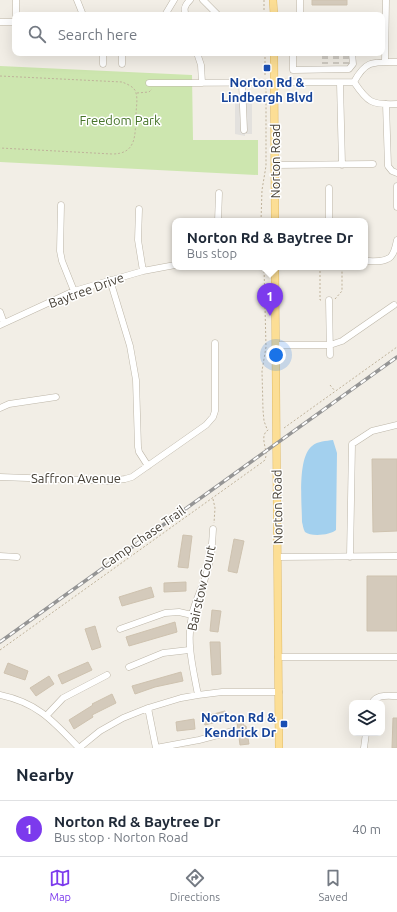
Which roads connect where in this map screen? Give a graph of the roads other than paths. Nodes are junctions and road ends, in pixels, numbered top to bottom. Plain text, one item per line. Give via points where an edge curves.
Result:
1 (16, 0) edge
2 (77, 0) edge
3 (174, 0) edge
4 (190, 0) edge
5 (203, 0) edge
6 (273, 0) edge
7 (300, 0) edge
8 (386, 0) edge
9 (16, 12) edge
10 (82, 12) edge
11 (167, 12) edge
12 (184, 12) edge
13 (215, 12) edge
14 (274, 12) edge
15 (300, 12) edge
16 (0, 22) edge
17 (12, 22) edge
18 (103, 56) edge
19 (122, 56) edge
20 (198, 56) edge
21 (274, 56) edge
22 (294, 56) edge
23 (351, 56) edge
24 (385, 62) junction
25 (397, 62) edge
26 (103, 64) dead end
27 (122, 64) dead end
28 (340, 82) junction
29 (354, 82) junction
30 (149, 83) dead end
31 (202, 83) junction
32 (242, 83) junction
33 (274, 83) junction
34 (386, 104) junction
35 (397, 104) edge
36 (244, 130) dead end
37 (373, 164) dead end
38 (275, 165) junction
39 (342, 165) junction
40 (397, 172) edge
41 (397, 186) edge
42 (329, 188) dead end
43 (219, 193) dead end
44 (61, 205) dead end
45 (397, 207) edge
46 (139, 209) dead end
47 (218, 218) edge
48 (275, 218) edge
49 (329, 218) edge
50 (397, 240) edge
51 (368, 261) edge
52 (172, 266) edge
53 (275, 270) edge
54 (143, 271) junction
55 (110, 280) junction
56 (74, 291) junction
57 (329, 300) dead end
58 (394, 305) dead end
59 (0, 312) edge
60 (2, 324) edge
61 (214, 343) dead end
62 (276, 345) junction
63 (330, 345) junction
64 (330, 354) dead end
65 (56, 397) dead end
66 (0, 408) edge
67 (397, 425) edge
68 (148, 466) junction
69 (0, 477) edge
70 (213, 529) road end
71 (0, 556) edge
72 (397, 556) edge
73 (17, 557) dead end
74 (278, 557) junction
75 (350, 557) junction
76 (192, 615) junction
77 (120, 629) dead end
78 (190, 650) junction
79 (397, 656) edge
80 (278, 657) junction
81 (129, 667) dead end
82 (107, 675) dead end
83 (279, 692) junction
84 (0, 695) edge
85 (198, 695) junction
86 (397, 696) edge
87 (374, 700) edge
88 (148, 708) junction
89 (47, 715) junction
90 (233, 731) dead end
91 (366, 736) edge
92 (79, 748) edge
93 (156, 748) edge
94 (279, 748) edge
95 (364, 748) edge

1 - 9 street
2 - 10 street
3 - 11 street
4 - 12 street via 184,7
5 - 13 street
6 - 14 main road
7 - 15 street
8 - 24 street
16 - 17 street
18 - 26 street
19 - 27 street
20 - 31 street
21 - 33 main road, Norton Road
22 - 23 street via 293,70 348,66
24 - 25 street
24 - 29 street via 368,64 360,71
28 - 29 street
28 - 33 street
28 - 39 street
29 - 34 street via 363,96 378,104
30 - 31 street
31 - 32 street
32 - 33 street
32 - 36 street
33 - 38 main road, Norton Road
34 - 35 street
34 - 40 street via 388,166
37 - 39 street
38 - 39 street
38 - 48 main road, Norton Road
41 - 45 street
42 - 49 street
43 - 47 street
44 - 56 street via 60,251
46 - 54 street via 138,240
50 - 51 street via 390,258
52 - 54 street, Baytree Drive
53 - 62 main road, Norton Road
54 - 55 street, Baytree Drive
55 - 56 street, Baytree Drive
55 - 68 street via 130,346 136,380 138,447
56 - 60 street, Baytree Drive
57 - 63 street
58 - 63 street via 342,341
59 - 60 street
61 - 68 street, Saffron Avenue via 213,417 206,425
62 - 63 street
62 - 74 main road, Norton Road
63 - 64 street
65 - 66 street via 9,404
67 - 75 street via 372,431 352,444
68 - 69 street, Saffron Avenue via 132,477 118,480
70 - 76 street, Bairstow Court via 212,554
71 - 73 street
72 - 75 street
74 - 75 street
74 - 80 main road, Norton Road
76 - 77 street via 179,612 165,613
76 - 78 street, Bairstow Court
78 - 81 street via 163,653
78 - 85 street, Bairstow Court
79 - 80 street
80 - 83 main road, Norton Road
82 - 89 street via 63,698
83 - 85 street via 222,692
83 - 94 main road, Norton Road
84 - 89 street via 23,701
85 - 88 street
86 - 87 street via 379,696
88 - 92 street via 123,718
88 - 93 street
89 - 92 street
90 - 93 street
91 - 95 street

